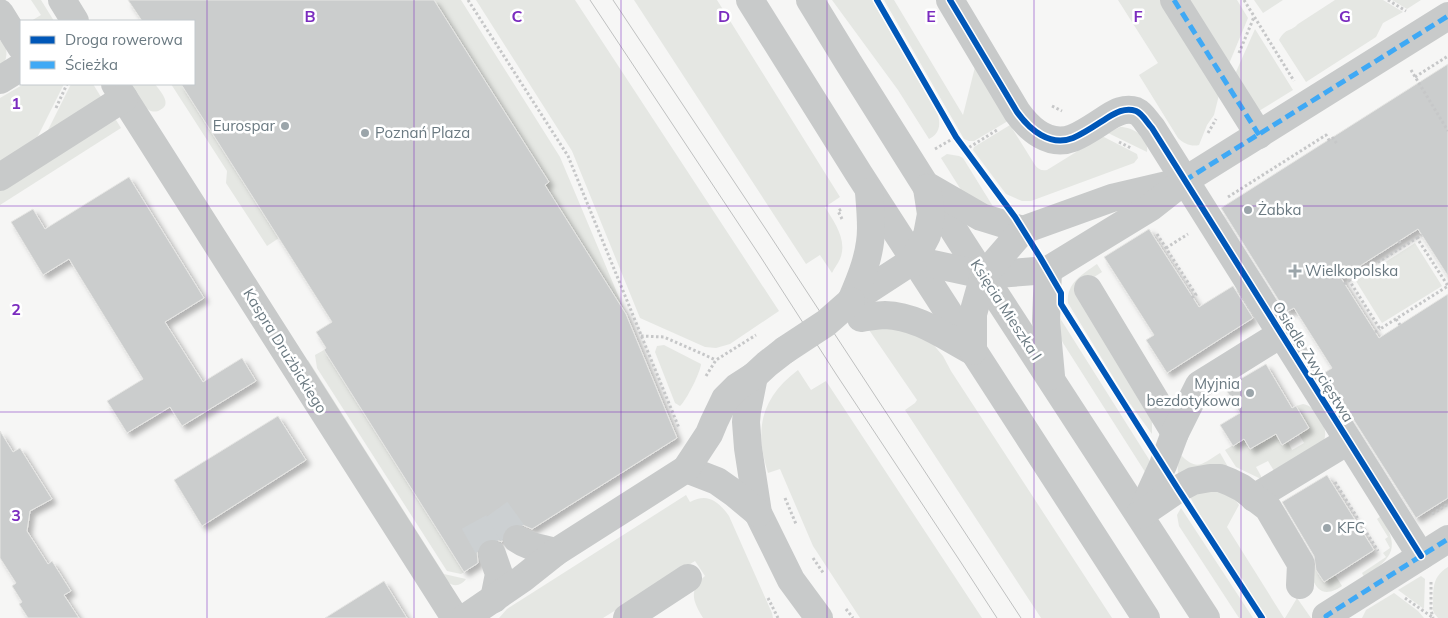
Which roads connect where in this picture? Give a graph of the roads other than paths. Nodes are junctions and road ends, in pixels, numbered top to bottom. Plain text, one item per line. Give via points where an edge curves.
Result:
1 (62, 0) edge
2 (750, 0) edge
3 (810, 0) edge
4 (950, 0) edge
5 (1174, 0) edge
6 (0, 13) edge
7 (1448, 16) edge
8 (74, 20) edge
9 (20, 45) edge
10 (20, 67) edge
11 (0, 80) edge
12 (119, 91) edge
13 (1259, 135) junction
14 (0, 177) edge
15 (1184, 181) junction
16 (927, 186) junction
17 (869, 190) junction
18 (1023, 230) junction
19 (914, 260) junction
20 (1048, 270) junction
21 (984, 275) junction
22 (1088, 289) dead end
23 (856, 309) junction
24 (1281, 334) junction
25 (973, 351) junction
26 (754, 376) junction
27 (1052, 380) junction
28 (1174, 433) junction
29 (1354, 450) junction
30 (686, 469) junction
31 (1264, 499) junction
32 (758, 513) junction
33 (1140, 515) junction
34 (517, 539) tunnel mouth
35 (1448, 539) edge
36 (556, 552) junction
37 (492, 554) tunnel mouth
38 (1421, 556) junction
39 (688, 578) dead end
40 (791, 580) junction
41 (494, 599) junction
42 (1327, 617) edge
43 (455, 618) edge
44 (465, 618) edge
45 (627, 618) edge
46 (798, 618) edge
47 (819, 618) edge
48 (1146, 618) edge
49 (1206, 618) edge

1 - 8 street
2 - 17 street
3 - 16 street, Księcia Mieszka I
4 - 15 street, Osiedle Zwycięstwa via 1018,112 1035,131 1046,138 1065,140 1117,112 1136,111 1152,128
5 - 13 street
6 - 9 street
7 - 13 street
10 - 11 street
12 - 14 street
12 - 43 street, Kaspra Drużbickiego
13 - 15 street
15 - 18 street via 1112,198
15 - 20 street via 1151,207
15 - 24 street, Osiedle Zwycięstwa
16 - 18 street via 980,217
16 - 19 street via 931,214 927,235
16 - 21 street, Księcia Mieszka I
17 - 19 street
17 - 23 street via 871,229
18 - 21 street
19 - 21 street
19 - 23 street
19 - 25 street
20 - 21 street
20 - 27 street via 1046,321
21 - 25 street via 973,314
21 - 27 street, Księcia Mieszka I
22 - 28 street
23 - 25 street via 915,320
23 - 26 street, bridge via 826,323 785,350
24 - 28 street via 1199,385
24 - 29 street, Osiedle Zwycięstwa
25 - 48 street
26 - 30 street via 725,399 710,434
26 - 32 street via 746,422
27 - 33 street, Księcia Mieszka I
28 - 33 street
29 - 31 street
29 - 38 street, Osiedle Zwycięstwa
30 - 32 street via 717,481
30 - 36 street
31 - 33 street via 1220,478 1210,478 1193,481
31 - 42 street via 1257,514 1306,594
32 - 40 street
33 - 49 street, Księcia Mieszka I
34 - 36 street
35 - 38 street
36 - 41 street
37 - 41 street via 499,574
38 - 42 street
39 - 45 street
40 - 46 street via 799,604
40 - 47 street
41 - 44 street

